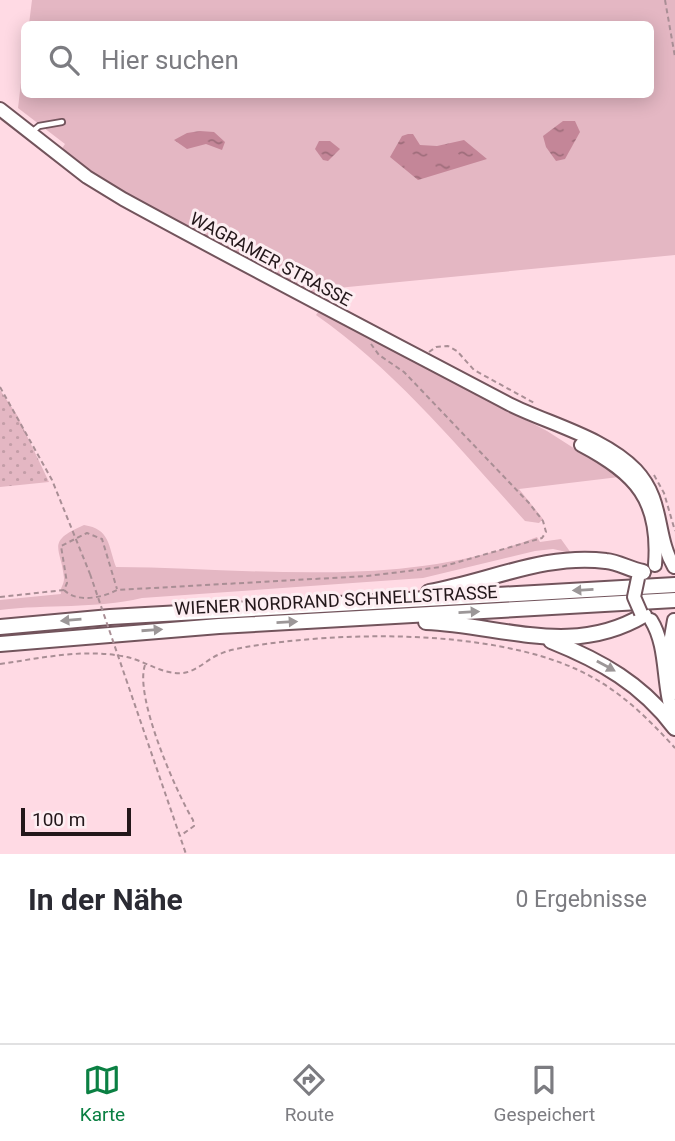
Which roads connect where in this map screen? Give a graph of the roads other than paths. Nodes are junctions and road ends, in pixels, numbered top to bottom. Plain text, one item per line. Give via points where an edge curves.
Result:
1 (0, 109) edge
2 (62, 122) dead end
3 (30, 134) junction
4 (659, 527) junction
5 (675, 567) edge
6 (645, 572) junction
7 (675, 585) edge
8 (675, 600) edge
9 (399, 608) junction
10 (645, 616) junction
11 (675, 619) edge
12 (0, 627) edge
13 (544, 638) junction
14 (0, 644) edge
15 (675, 692) edge
16 (675, 720) edge
17 (675, 728) edge

1 - 3 main road, WAGRAMER STRASSE
2 - 3 lane via 39,126
3 - 4 main road, WAGRAMER STRASSE via 123,199 540,419 604,447 636,470 657,502
4 - 5 main road
4 - 6 main road
5 - 6 main road
6 - 9 highway via 604,560 551,562 416,594
6 - 10 main road, bridge via 634,597
7 -> 9 highway, WIENER NORDRAND SCHNELLSTRASSE
9 -> 8 highway, WIENER NORDRAND SCHNELLSTRASSE
9 -> 12 highway, WIENER NORDRAND SCHNELLSTRASSE via 110,617
9 - 13 highway via 416,622
14 -> 9 highway, WIENER NORDRAND SCHNELLSTRASSE
10 - 11 main road
10 - 13 highway via 603,634
10 - 16 main road via 659,631 664,685
11 - 15 main road via 670,643
13 -> 17 highway via 620,674 650,697

